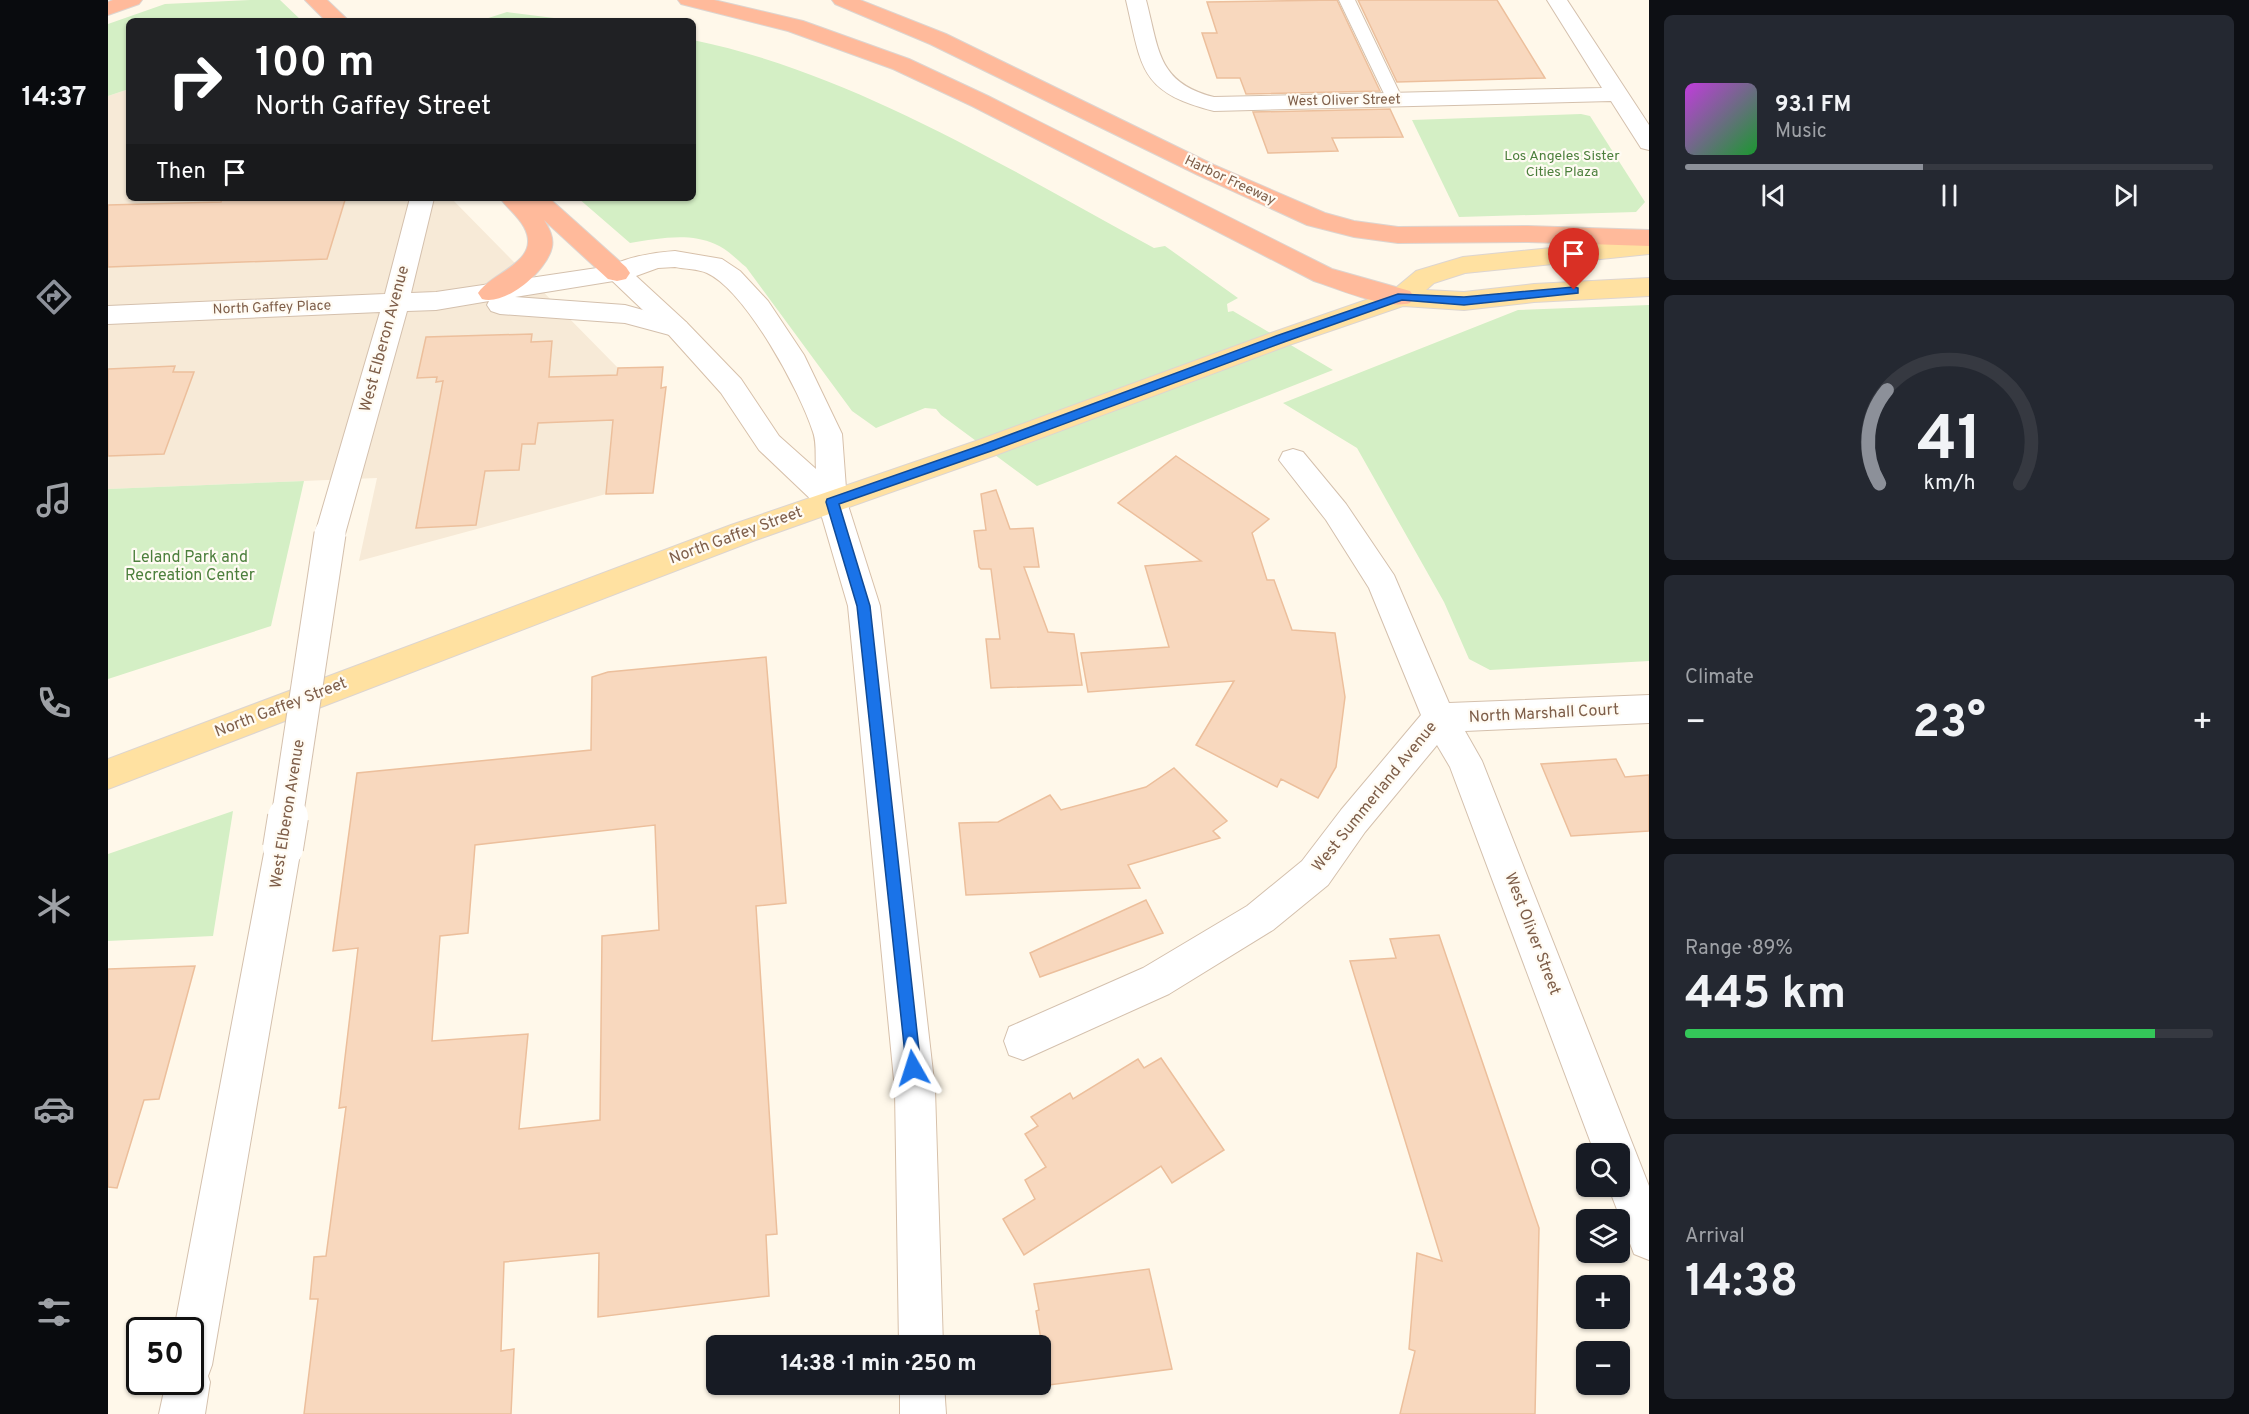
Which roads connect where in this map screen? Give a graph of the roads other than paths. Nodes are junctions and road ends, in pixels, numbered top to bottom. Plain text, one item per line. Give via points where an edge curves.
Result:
1 (132, 0) edge
2 (315, 0) edge
3 (688, 0) edge
4 (842, 0) edge
5 (1136, 0) edge
6 (1347, 0) edge
7 (1557, 0) edge
8 (108, 9) edge
9 (933, 15) dead end
10 (335, 18) edge
11 (1017, 78) junction
12 (1618, 94) junction
13 (1395, 100) junction
14 (1645, 132) edge
15 (421, 201) edge
16 (515, 201) edge
17 (537, 201) edge
18 (1649, 238) edge
19 (1649, 246) edge
20 (617, 273) junction
21 (1649, 287) edge
22 (491, 293) junction
23 (1401, 297) junction
24 (436, 301) junction
25 (396, 303) junction
26 (108, 315) edge
27 (677, 327) junction
28 (1293, 460) dead end
29 (832, 502) junction
30 (1649, 709) edge
31 (1439, 718) junction
32 (108, 774) edge
33 (1023, 1041) dead end
34 (1612, 1143) edge
35 (1630, 1190) edge
36 (1649, 1239) edge
37 (199, 1317) edge
38 (921, 1335) edge
39 (186, 1395) edge
40 (922, 1395) edge
41 (182, 1414) edge
42 (923, 1414) edge

1 - 8 highway
2 - 10 highway
3 - 23 highway via 795,27 901,64 1323,275
4 - 11 highway, Harbor Freeway via 905,24
5 - 13 street, West Oliver Street via 1157,76 1170,89 1191,100 1214,104
6 - 13 lane
7 - 12 street
9 - 11 highway via 960,30
11 - 18 highway, Harbor Freeway via 1265,198 1335,225 1398,235
12 - 13 street, West Oliver Street
12 - 14 street
15 - 25 street, West Elberon Avenue
16 - 22 highway via 537,229 541,244 534,260
17 - 20 highway
19 - 23 main road, North Gaffey Street via 1463,265 1425,277
20 - 22 street, North Gaffey Place
20 - 27 street
20 - 29 street, North Gaffey Place via 656,260 675,259 713,265 738,284 759,307 791,355 828,434
21 - 23 main road, North Gaffey Street via 1464,301
22 - 24 street, North Gaffey Place
23 - 29 main road, North Gaffey Street
24 - 25 street, North Gaffey Place
24 - 27 street, North Gaffey Place via 617,313
25 - 26 street, North Gaffey Place
25 - 37 street, West Elberon Avenue, bridge via 330,534 283,848
27 - 29 street via 731,386 769,443
28 - 31 street, West Summerland Avenue via 1336,512 1383,584
29 - 32 main road, North Gaffey Street via 550,604
29 - 38 street, North Gaffey Place via 864,606 915,1090
30 - 31 street, North Marshall Court
31 - 33 street, West Summerland Avenue via 1315,873 1260,918 1156,981
31 - 34 street, West Oliver Street via 1465,761
35 - 36 street
39 - 41 street
40 - 42 street

